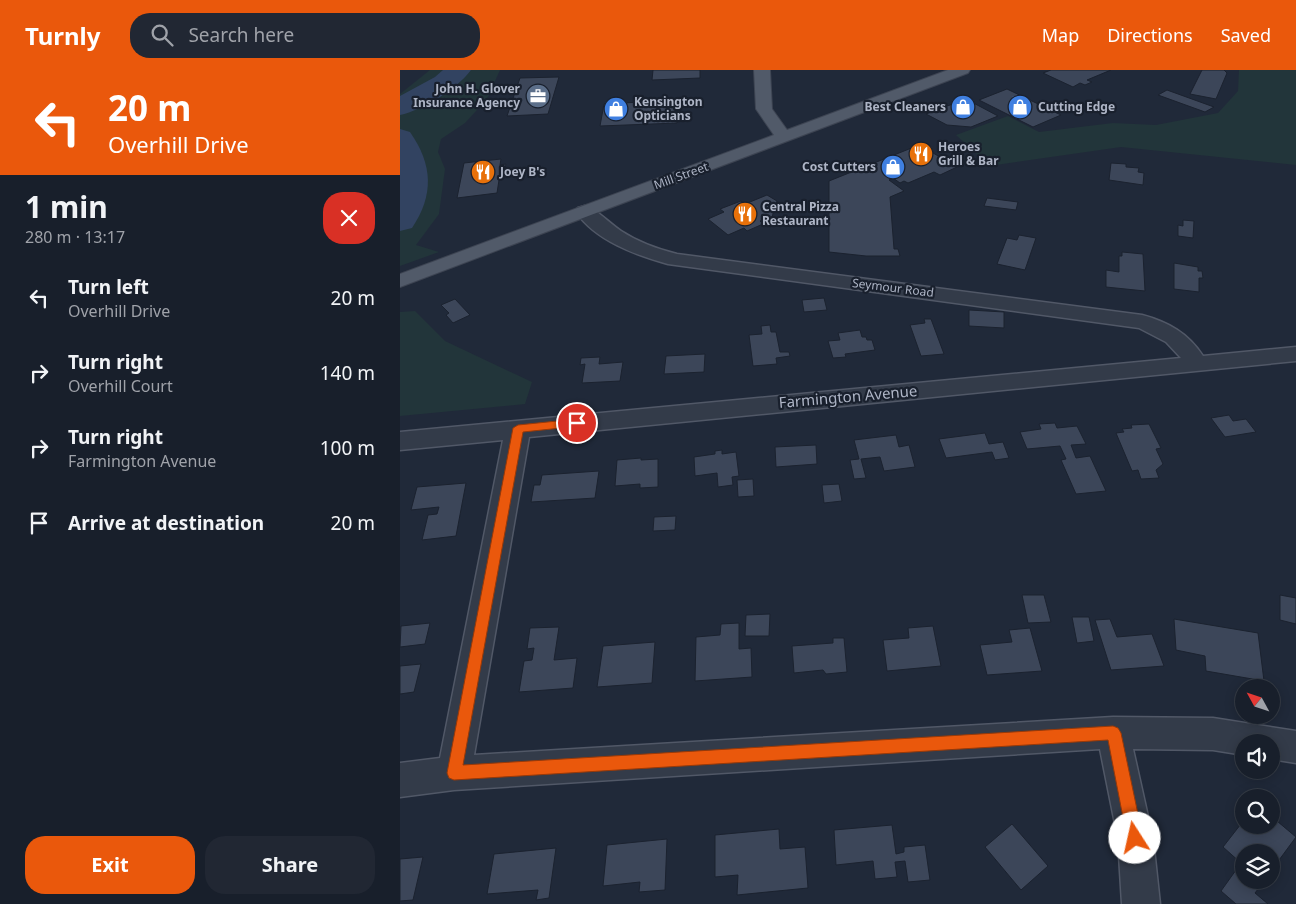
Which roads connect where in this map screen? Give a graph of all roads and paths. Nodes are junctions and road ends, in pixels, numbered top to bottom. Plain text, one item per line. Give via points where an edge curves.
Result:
1 (762, 70) edge
2 (962, 70) edge
3 (784, 137) junction
4 (584, 212) junction
5 (400, 281) edge
6 (1296, 354) edge
7 (1197, 364) junction
8 (518, 428) junction
9 (400, 441) edge
10 (1113, 733) junction
11 (1296, 747) edge
12 (454, 773) junction
13 (400, 780) edge
14 (1141, 904) edge

1 - 3 main road via 764,109
2 - 3 main road, Mill Street
3 - 4 main road, Mill Street
4 - 5 main road, Mill Street
4 - 7 street, Seymour Road via 628,245 675,260 1142,322 1175,336
6 - 7 street, Farmington Avenue
7 - 8 street, Farmington Avenue
8 - 9 street, Farmington Avenue
8 - 12 street
10 - 11 street via 1213,734
10 - 12 street
10 - 14 street via 1141,871
12 - 13 street

